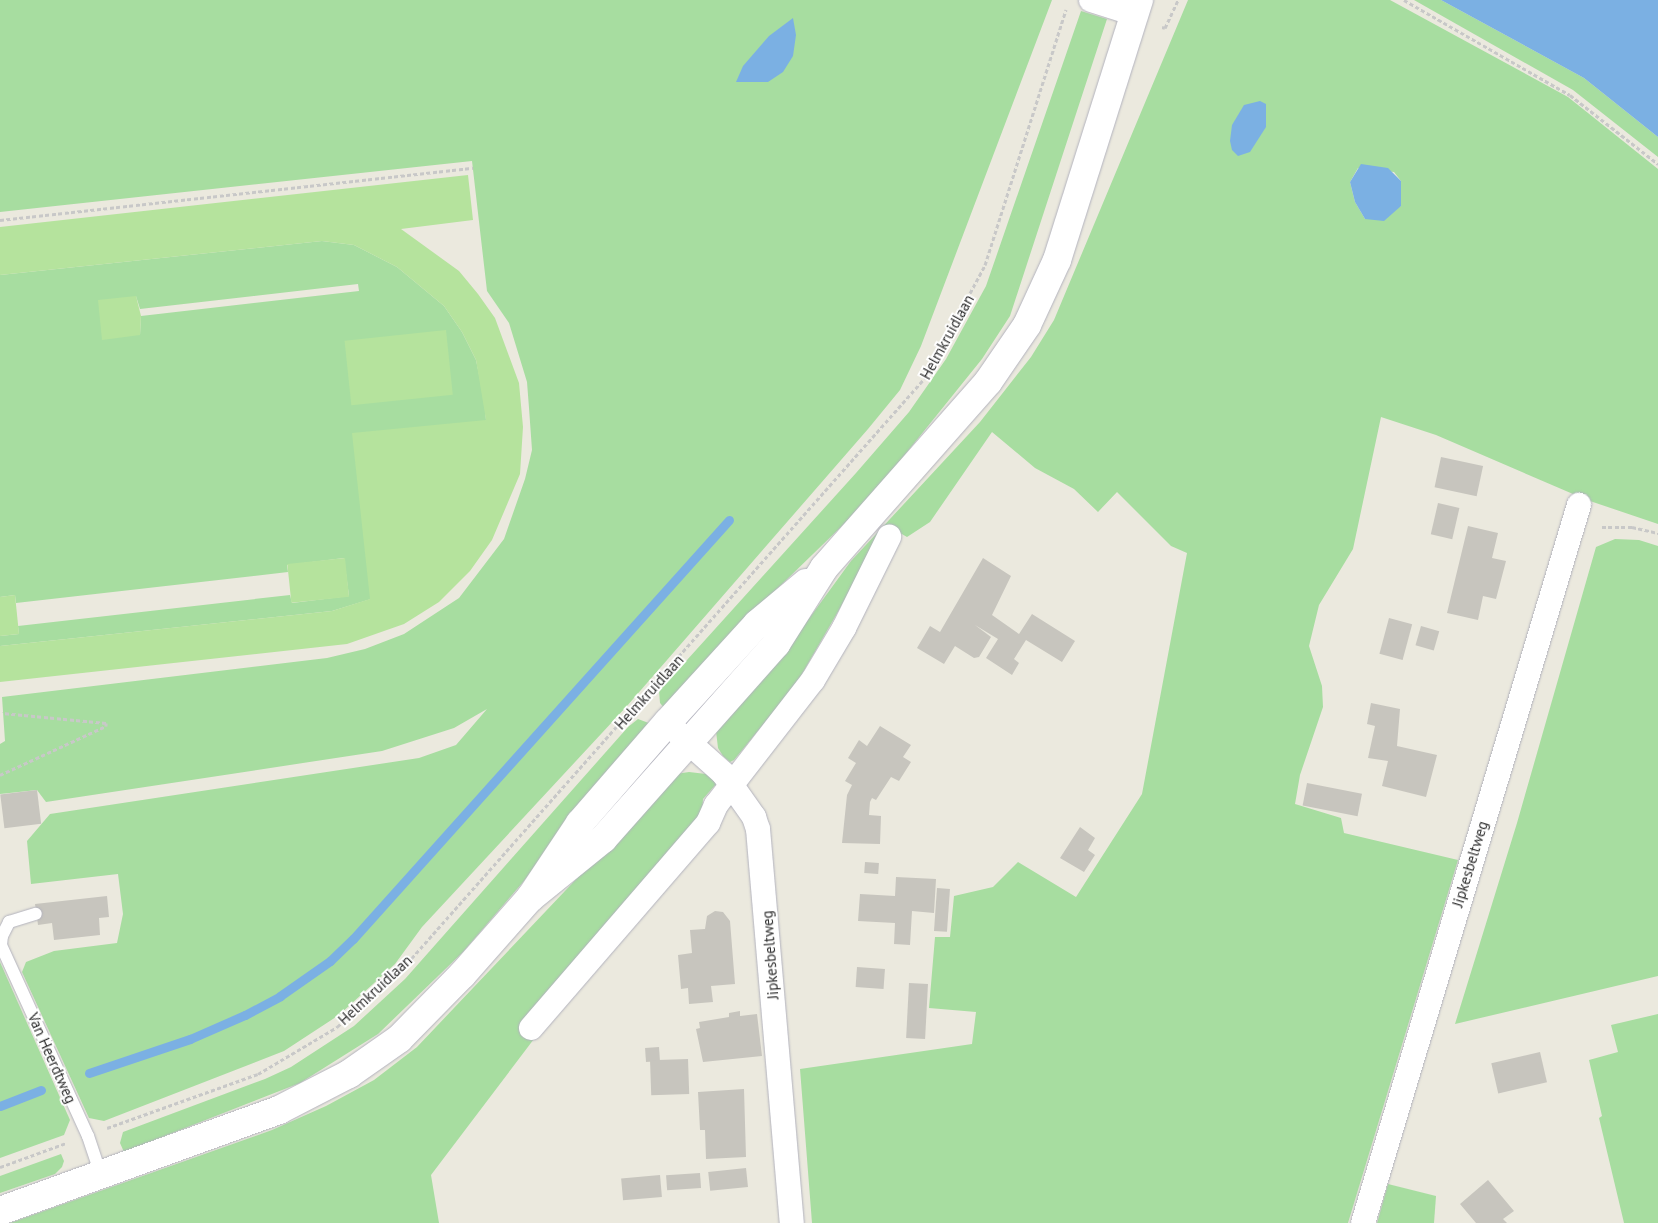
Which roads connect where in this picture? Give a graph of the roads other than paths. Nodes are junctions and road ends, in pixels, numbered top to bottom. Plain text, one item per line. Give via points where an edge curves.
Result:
1 (1090, 0) edge
2 (1137, 7) edge
3 (1579, 505) dead end
4 (889, 537) dead end
5 (824, 568) junction
6 (667, 723) junction
7 (689, 742) junction
8 (733, 784) junction
9 (530, 898) junction
10 (36, 914) dead end
11 (1, 944) edge
12 (531, 1028) dead end
13 (101, 1175) junction
14 (0, 1211) edge
15 (792, 1223) edge
16 (1363, 1223) edge

1 - 2 street
2 - 5 street via 1057,260 1027,325 988,382
3 - 16 street, Jipkesbeltweg
4 - 8 street via 844,628 812,680
5 - 6 street via 757,624
5 - 7 street via 776,644
6 - 7 street, Jipkesbeltweg
6 - 9 street via 580,822
7 - 8 street, Jipkesbeltweg
7 - 9 street via 603,839
8 - 12 street via 716,805 708,822
8 - 15 street, Jipkesbeltweg via 754,817 760,840
9 - 13 street via 413,1027 350,1074 279,1110
10 - 11 lane via 9,922
11 - 13 lane, Van Heerdtweg via 88,1136
13 - 14 street

